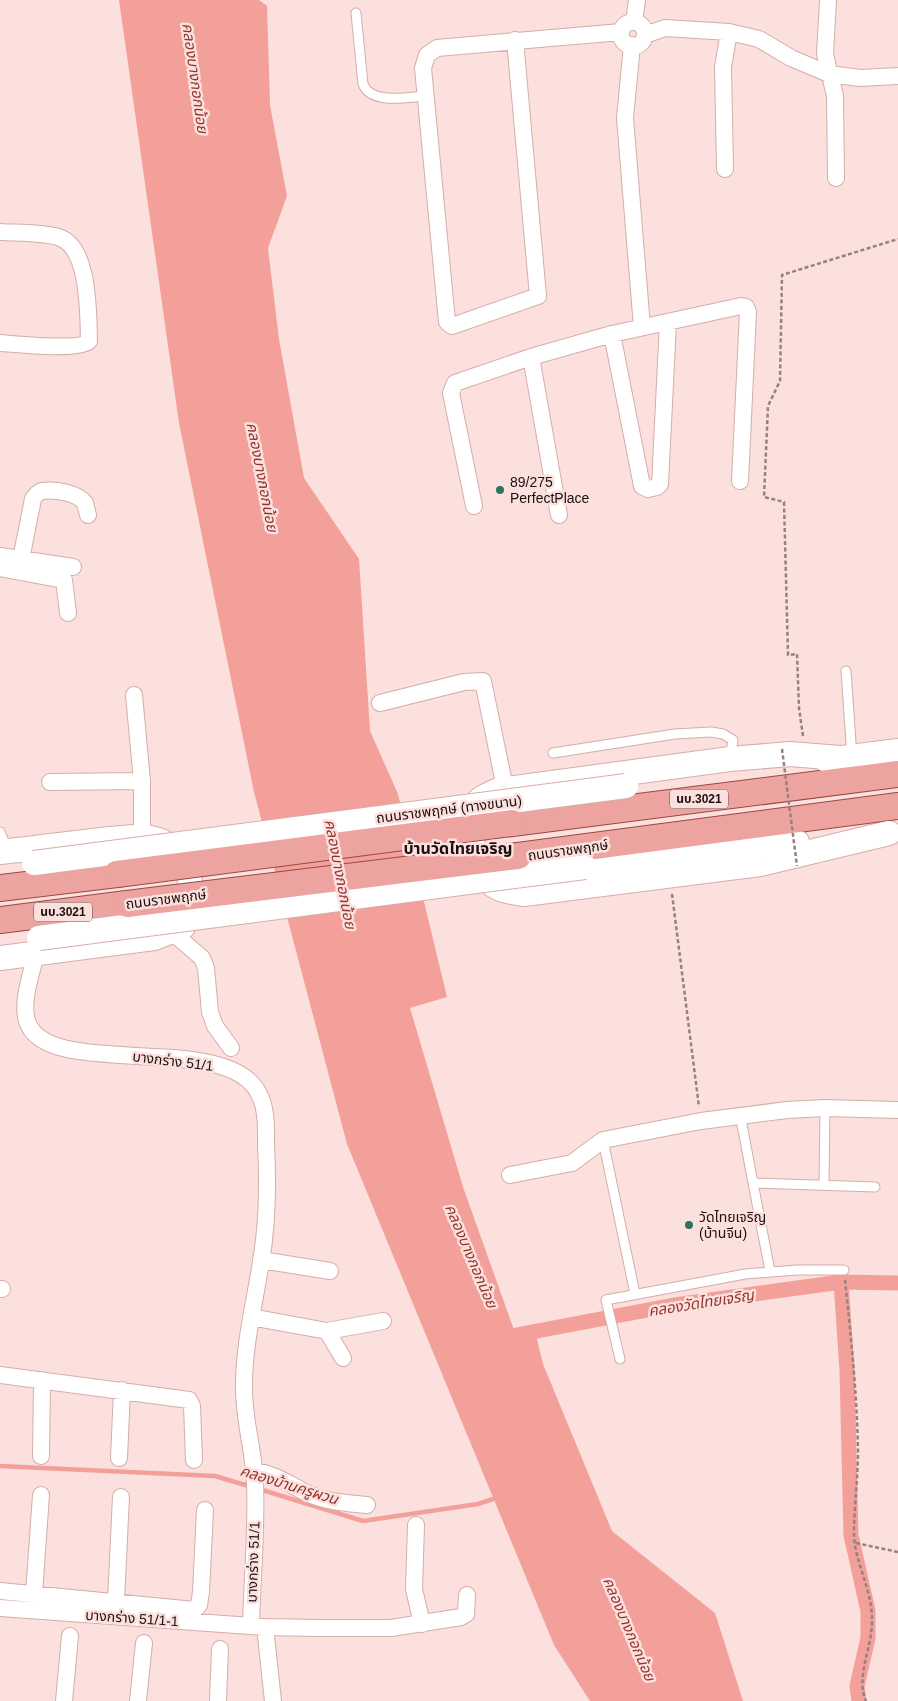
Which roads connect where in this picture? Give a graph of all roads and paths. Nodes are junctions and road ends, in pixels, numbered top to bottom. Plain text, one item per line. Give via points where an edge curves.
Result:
1 (636, 0) edge
2 (828, 0) edge
3 (356, 13) dead end
4 (634, 22) junction
5 (621, 32) junction
6 (729, 32) junction
7 (645, 35) junction
8 (515, 40) junction
9 (632, 46) junction
10 (829, 74) junction
11 (898, 76) edge
12 (426, 96) junction
13 (724, 169) dead end
14 (836, 178) dead end
15 (0, 232) edge
16 (898, 239) edge
17 (668, 322) junction
18 (642, 323) junction
19 (612, 334) junction
20 (0, 343) edge
21 (531, 357) junction
22 (740, 481) dead end
23 (474, 506) dead end
24 (88, 515) dead end
25 (559, 515) dead end
26 (0, 556) edge
27 (21, 559) junction
28 (73, 567) dead end
29 (0, 568) edge
30 (68, 613) dead end
31 (846, 671) dead end
32 (134, 695) dead end
33 (380, 703) dead end
34 (803, 741) dead end
35 (782, 749) dead end
36 (898, 752) edge
37 (553, 753) dead end
38 (846, 758) junction
39 (730, 759) junction
40 (898, 774) edge
41 (50, 782) dead end
42 (142, 782) junction
43 (505, 788) junction
44 (898, 806) edge
45 (893, 832) edge
46 (142, 838) junction
47 (2, 850) edge
48 (797, 866) dead end
49 (0, 888) edge
50 (672, 890) dead end
51 (0, 920) edge
52 (172, 932) junction
53 (0, 942) edge
54 (38, 945) junction
55 (0, 958) edge
56 (231, 1048) dead end
57 (826, 1108) junction
58 (898, 1110) edge
59 (740, 1114) junction
60 (701, 1121) junction
61 (603, 1140) junction
62 (510, 1175) dead end
63 (753, 1183) junction
64 (824, 1185) junction
65 (875, 1187) dead end
66 (262, 1260) junction
67 (844, 1270) dead end
68 (330, 1271) dead end
69 (770, 1271) junction
70 (846, 1288) dead end
71 (635, 1294) junction
72 (251, 1317) junction
73 (383, 1321) dead end
74 (327, 1331) junction
75 (343, 1358) dead end
76 (620, 1359) dead end
77 (0, 1375) edge
78 (42, 1380) junction
79 (122, 1390) junction
80 (42, 1456) dead end
81 (119, 1458) dead end
82 (194, 1460) dead end
83 (255, 1485) junction
84 (41, 1495) dead end
85 (121, 1497) dead end
86 (367, 1505) dead end
87 (205, 1510) dead end
88 (416, 1525) dead end
89 (856, 1543) junction
90 (898, 1552) edge
91 (0, 1591) edge
92 (34, 1594) junction
93 (467, 1595) dead end
94 (116, 1601) junction
95 (0, 1608) edge
96 (422, 1624) junction
97 (258, 1626) junction
98 (70, 1636) dead end
99 (144, 1643) dead end
100 (220, 1649) dead end
101 (64, 1701) edge
102 (138, 1701) edge
103 (218, 1701) edge
104 (273, 1701) edge
105 (866, 1701) edge

1 - 4 street
2 - 10 street via 825,54
3 - 12 lane via 365,90 377,97
4 - 5 street
4 - 7 street via 642,26
5 - 8 street
5 - 9 street via 624,41
6 - 7 street via 665,28
6 - 10 street via 759,39 791,58
6 - 13 street via 723,67
7 - 9 street via 640,43
8 - 12 street via 437,48 427,55 423,68
8 - 12 street via 538,296 455,327 447,322
9 - 18 street via 625,118
10 - 11 street via 860,78
10 - 14 street via 835,96
15 - 20 street via 58,237 71,245 83,268 89,341 70,346
16 - 34 path via 782,275 780,381 768,406 764,497 784,502 788,655 797,654
17 - 18 street
17 - 19 street via 660,484 648,489 642,486
17 - 22 street via 746,307
18 - 19 street
19 - 21 street
21 - 23 street via 454,383 452,387
21 - 25 street
24 - 27 street via 85,503 76,496 37,493 32,499
26 - 27 street
27 - 28 street
29 - 30 street via 64,580
31 - 38 lane
32 - 42 street
33 - 43 street via 464,682 483,681
35 - 48 path, bridge
36 - 38 main road, ถนนราชพฤกษ์ (ทางขนาน) / นบ.3021
37 - 39 lane via 675,734 710,732 733,740
38 - 39 main road via 790,754
38 - 47 main road, ถนนราชพฤกษ์ (ทางขนาน) / นบ.3021, bridge via 34,863
39 - 43 main road
40 - 49 main road, นบ.3021, bridge
41 - 42 street
42 - 46 street
43 - 45 main road via 481,798 472,807 469,819 471,836 479,867 487,880 502,891 524,894 760,864
44 - 51 main road, ถนนราชพฤกษ์ / นบ.3021, bridge
45 - 54 main road, นบ.3021, bridge via 585,867
46 - 47 main road
46 - 52 main road via 155,838 168,845 187,869 193,902 183,927
50 - 60 path
52 - 54 main road via 154,938
52 - 56 street via 202,958 210,1012 215,1026
53 - 54 main road, นบ.3021
54 - 55 main road
54 - 66 street, บางกร่าง 51/1 via 25,1007 33,1033 45,1041 76,1050 203,1062 229,1069 248,1079 259,1092 265,1110 269,1197
57 - 58 street
57 - 59 street
57 - 64 lane
59 - 60 street
59 - 63 lane
60 - 61 street
61 - 62 street via 572,1163
61 - 71 lane
63 - 64 lane
63 - 69 lane
64 - 65 lane
66 - 68 street
66 - 72 street, บางกร่าง 51/1
67 - 69 lane
69 - 71 lane
70 - 89 path via 858,1448
71 - 76 lane via 606,1300
72 - 74 street
72 - 83 street, บางกร่าง 51/1 via 244,1384
73 - 74 street
74 - 75 street
77 - 78 street
78 - 79 street
78 - 80 street
79 - 81 street
79 - 82 street via 189,1400
83 - 86 street via 270,1474 318,1497
83 - 97 street, บางกร่าง 51/1
84 - 92 street
85 - 94 street
87 - 94 street via 199,1605 194,1610
88 - 96 street via 414,1589
89 - 90 path
89 - 105 path via 871,1602 871,1644 862,1688
91 - 92 street
92 - 94 street
93 - 96 street, บางกร่าง 51/1-1 via 466,1614
95 - 97 street, บางกร่าง 51/1-1
96 - 97 street, บางกร่าง 51/1-1 via 372,1628
97 - 104 street, บางกร่าง 51/1
98 - 101 street
99 - 102 street
100 - 103 street

